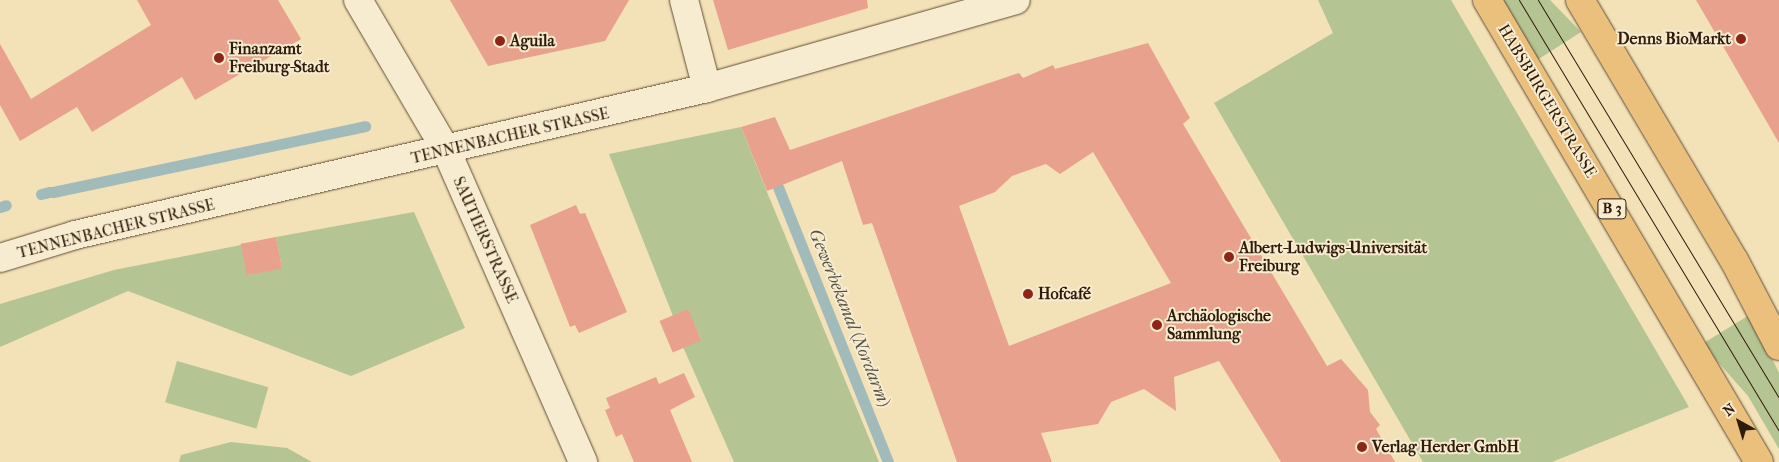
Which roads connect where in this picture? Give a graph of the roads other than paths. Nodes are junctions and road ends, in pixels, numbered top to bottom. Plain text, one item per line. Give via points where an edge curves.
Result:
1 (358, 0) edge
2 (684, 0) edge
3 (1016, 0) edge
4 (1487, 0) edge
5 (1580, 0) edge
6 (707, 88) junction
7 (447, 152) junction
8 (0, 258) edge
9 (1779, 346) edge
10 (583, 462) edge
11 (1759, 462) edge

1 - 7 street, SAUTIERSTRASSE
2 - 6 street
3 - 6 street, TENNENBACHER STRASSE
4 - 11 main road, HABSBURGERSTRASSE / B 3
5 - 9 main road via 1734,260
6 - 7 street, TENNENBACHER STRASSE
7 - 8 street, TENNENBACHER STRASSE via 75,235
7 - 10 street, SAUTIERSTRASSE

